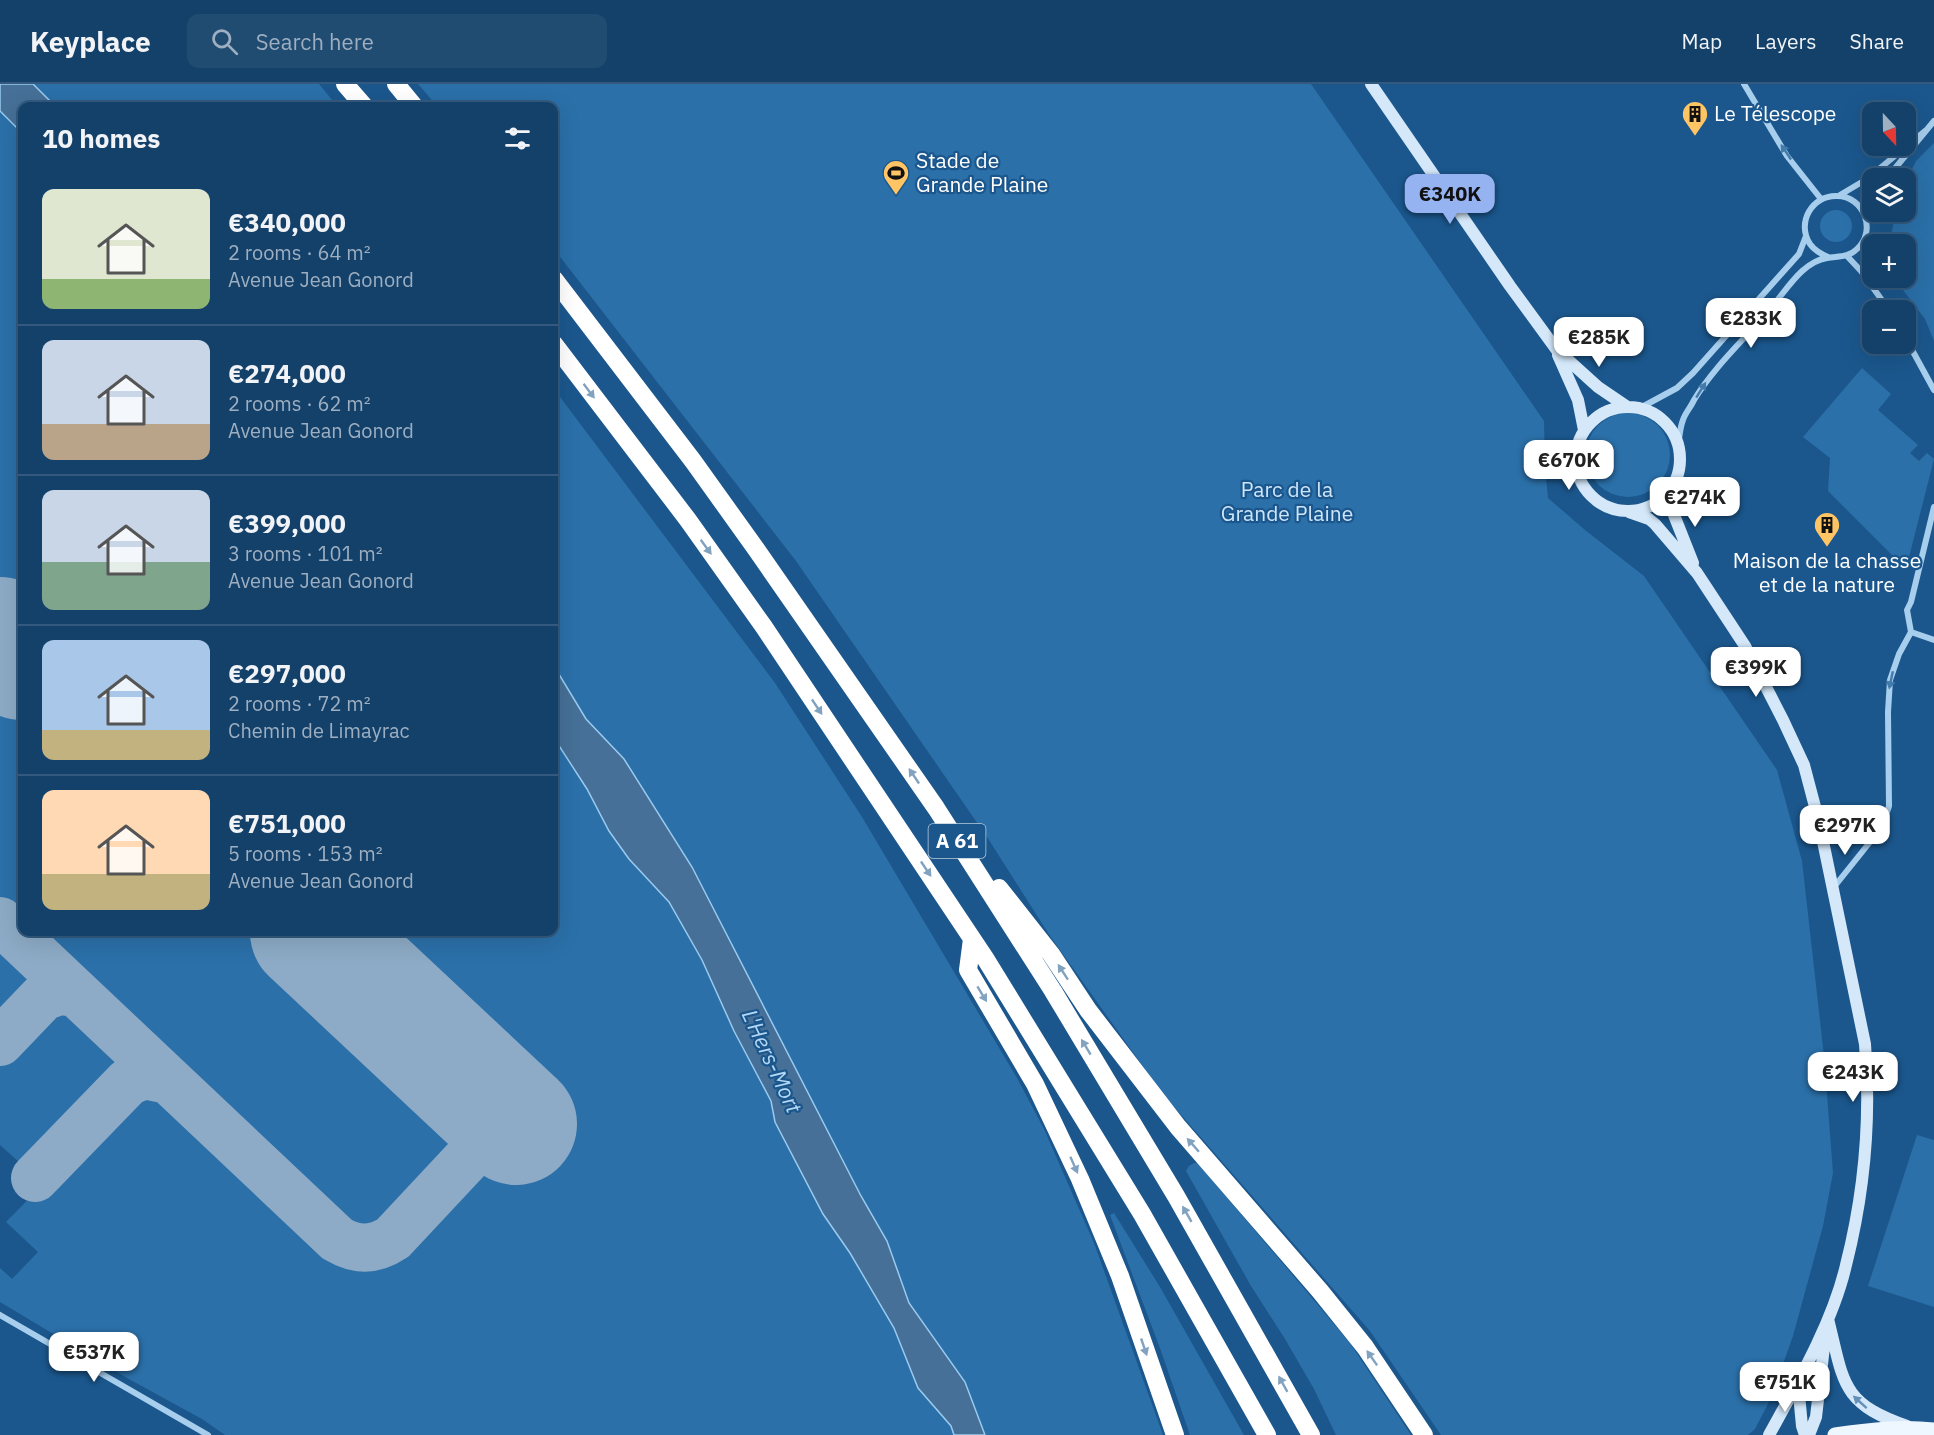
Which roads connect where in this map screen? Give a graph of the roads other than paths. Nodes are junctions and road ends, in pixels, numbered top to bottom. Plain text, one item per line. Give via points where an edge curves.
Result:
1 (345, 84) edge
2 (396, 84) edge
3 (1371, 84) edge
4 (1744, 84) edge
5 (361, 102) edge
6 (411, 102) edge
7 (1934, 122) edge
8 (1925, 131) junction
9 (1895, 168) edge
10 (1840, 195) junction
11 (1821, 199) junction
12 (1862, 210) edge
13 (1866, 222) edge
14 (1806, 236) junction
15 (1847, 256) junction
16 (1828, 257) junction
17 (558, 284) edge
18 (1882, 300) edge
19 (558, 349) edge
20 (1556, 349) junction
21 (1915, 354) edge
22 (1934, 390) edge
23 (1626, 406) junction
24 (1640, 408) junction
25 (1584, 430) junction
26 (1678, 443) junction
27 (1672, 488) junction
28 (1934, 507) edge
29 (1629, 512) junction
30 (1697, 573) junction
31 (1911, 632) junction
32 (1934, 640) edge
33 (936, 808) junction
34 (1819, 822) junction
35 (1874, 837) junction
36 (1833, 887) junction
37 (972, 939) junction
38 (0, 1315) edge
39 (1828, 1319) junction
40 (1798, 1383) junction
41 (1911, 1427) junction
42 (1934, 1430) edge
43 (204, 1434) edge
44 (1175, 1435) edge
45 (1267, 1435) edge
46 (1311, 1435) edge
47 (1424, 1435) edge
48 (1769, 1435) edge
49 (1807, 1435) edge
50 (1835, 1435) edge

1 - 5 highway
2 - 6 highway
3 - 20 street
11 -> 4 street via 1787,156
7 - 8 street
8 - 9 street
8 - 10 street via 1868,180
10 - 11 street
10 - 12 street via 1851,199
11 - 14 street via 1807,215
13 - 15 street via 1865,239
14 - 16 street via 1819,253
14 - 24 street via 1798,254 1693,373 1677,388
15 - 16 street
15 - 18 street
26 -> 16 street via 1683,420 1705,382 1806,268
33 -> 17 highway, A 61 via 693,461
19 -> 37 highway, A 61 via 764,627
20 - 23 street
20 - 25 street via 1578,400
21 - 22 street
23 - 24 street
23 - 25 street via 1607,411
24 - 26 street via 1664,420
25 - 29 street via 1575,462 1582,484 1588,494 1607,507
26 - 27 street via 1680,466
27 - 29 street via 1658,502
27 - 30 street via 1674,515
28 - 31 street via 1907,610
29 - 30 street via 1655,524
30 - 34 street via 1745,646 1784,720 1804,765
31 - 32 street
31 -> 35 street via 1890,680 1889,806
46 -> 33 highway, A 61 via 1053,991
47 -> 33 highway via 1365,1347 1178,1127 1051,954
34 - 35 street via 1840,836 1860,841
34 - 36 street
35 - 36 street
36 - 39 street via 1865,1044 1868,1112 1846,1266
37 -> 44 highway via 968,970 1035,1084 1076,1169 1120,1276
37 - 45 highway, A 61 via 1142,1214
38 - 43 street
39 - 40 street
41 -> 39 street via 1883,1418 1849,1392
39 - 49 street via 1816,1419
40 - 48 street
40 - 49 street via 1802,1426
41 - 42 main road
41 - 50 main road

